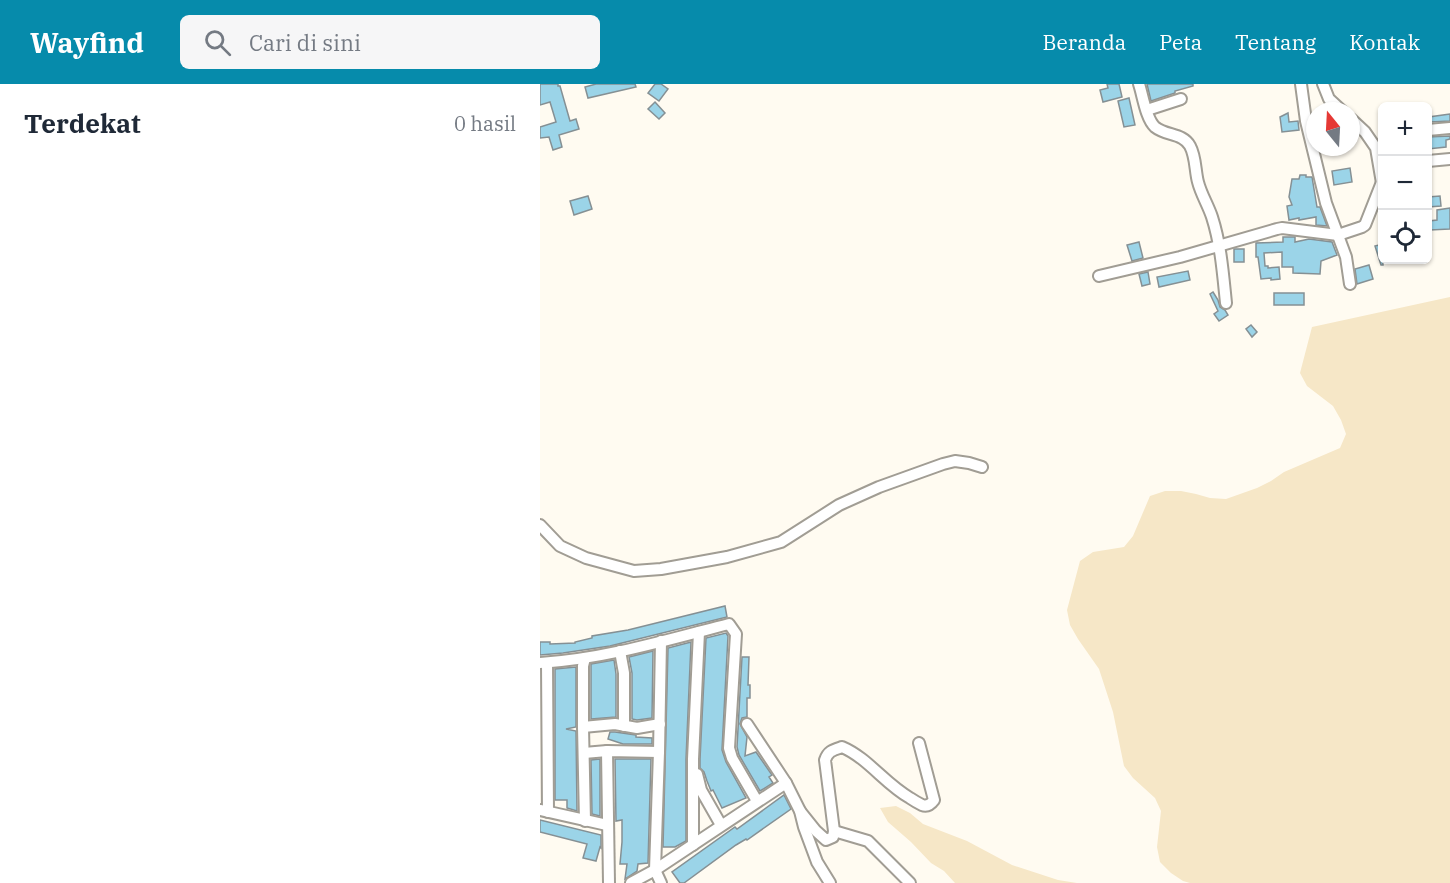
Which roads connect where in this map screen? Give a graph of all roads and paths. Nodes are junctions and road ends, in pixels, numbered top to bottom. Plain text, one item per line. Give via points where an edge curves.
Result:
1 (1139, 84) edge
2 (1301, 84) edge
3 (1323, 84) edge
4 (1180, 99) dead end
5 (1332, 102) edge
6 (1146, 110) junction
7 (1360, 127) edge
8 (1450, 128) edge
9 (1432, 130) edge
10 (1450, 159) edge
11 (1378, 160) edge
12 (1432, 161) edge
13 (1378, 193) edge
14 (1338, 235) junction
15 (1220, 246) junction
16 (1099, 276) dead end
17 (1350, 284) dead end
18 (1226, 303) dead end
19 (982, 466) dead end
20 (540, 525) edge
21 (699, 632) junction
22 (661, 641) junction
23 (621, 651) junction
24 (585, 658) junction
25 (544, 663) edge
26 (660, 724) junction
27 (747, 724) dead end
28 (624, 726) junction
29 (583, 727) junction
30 (919, 743) dead end
31 (607, 751) junction
32 (659, 752) junction
33 (584, 753) junction
34 (693, 759) junction
35 (786, 783) junction
36 (757, 801) junction
37 (544, 811) edge
38 (800, 811) junction
39 (585, 821) junction
40 (607, 825) junction
41 (721, 825) junction
42 (834, 831) junction
43 (693, 845) junction
44 (655, 870) junction
45 (609, 883) edge
46 (631, 883) edge
47 (661, 883) edge
48 (830, 883) edge
49 (910, 883) edge

1 - 6 street
2 - 14 street via 1308,132
3 - 5 street
4 - 6 street
6 - 15 street via 1155,127 1184,138 1190,145 1198,184
7 - 11 street via 1376,148
8 - 9 street
10 - 12 street
13 - 14 street via 1365,225
14 - 15 street via 1282,228
14 - 17 street
15 - 16 street
15 - 18 street
19 - 20 street via 955,461 943,464 839,505 781,542 660,569 634,571 586,558 560,546
21 - 22 street
21 - 34 street
21 - 36 street via 729,624 736,634 729,748
22 - 23 street
22 - 26 street
23 - 24 street
23 - 28 street
24 - 25 street
24 - 29 street
25 - 37 street
26 - 28 street
26 - 32 street
27 - 35 street
28 - 29 street via 615,723
29 - 33 street
30 - 42 street via 934,800 928,805 904,795 854,752 842,747 827,754
31 - 32 street
31 - 33 street
31 - 40 street
32 - 44 street
33 - 39 street
34 - 41 street via 701,790
34 - 43 street
35 - 36 street
35 - 38 street
36 - 41 street
37 - 39 street
38 - 42 street via 826,840 833,837
38 - 48 street via 817,862
39 - 40 street
40 - 45 street
41 - 43 street
42 - 49 street via 868,841
43 - 44 street
44 - 46 street
44 - 47 street

